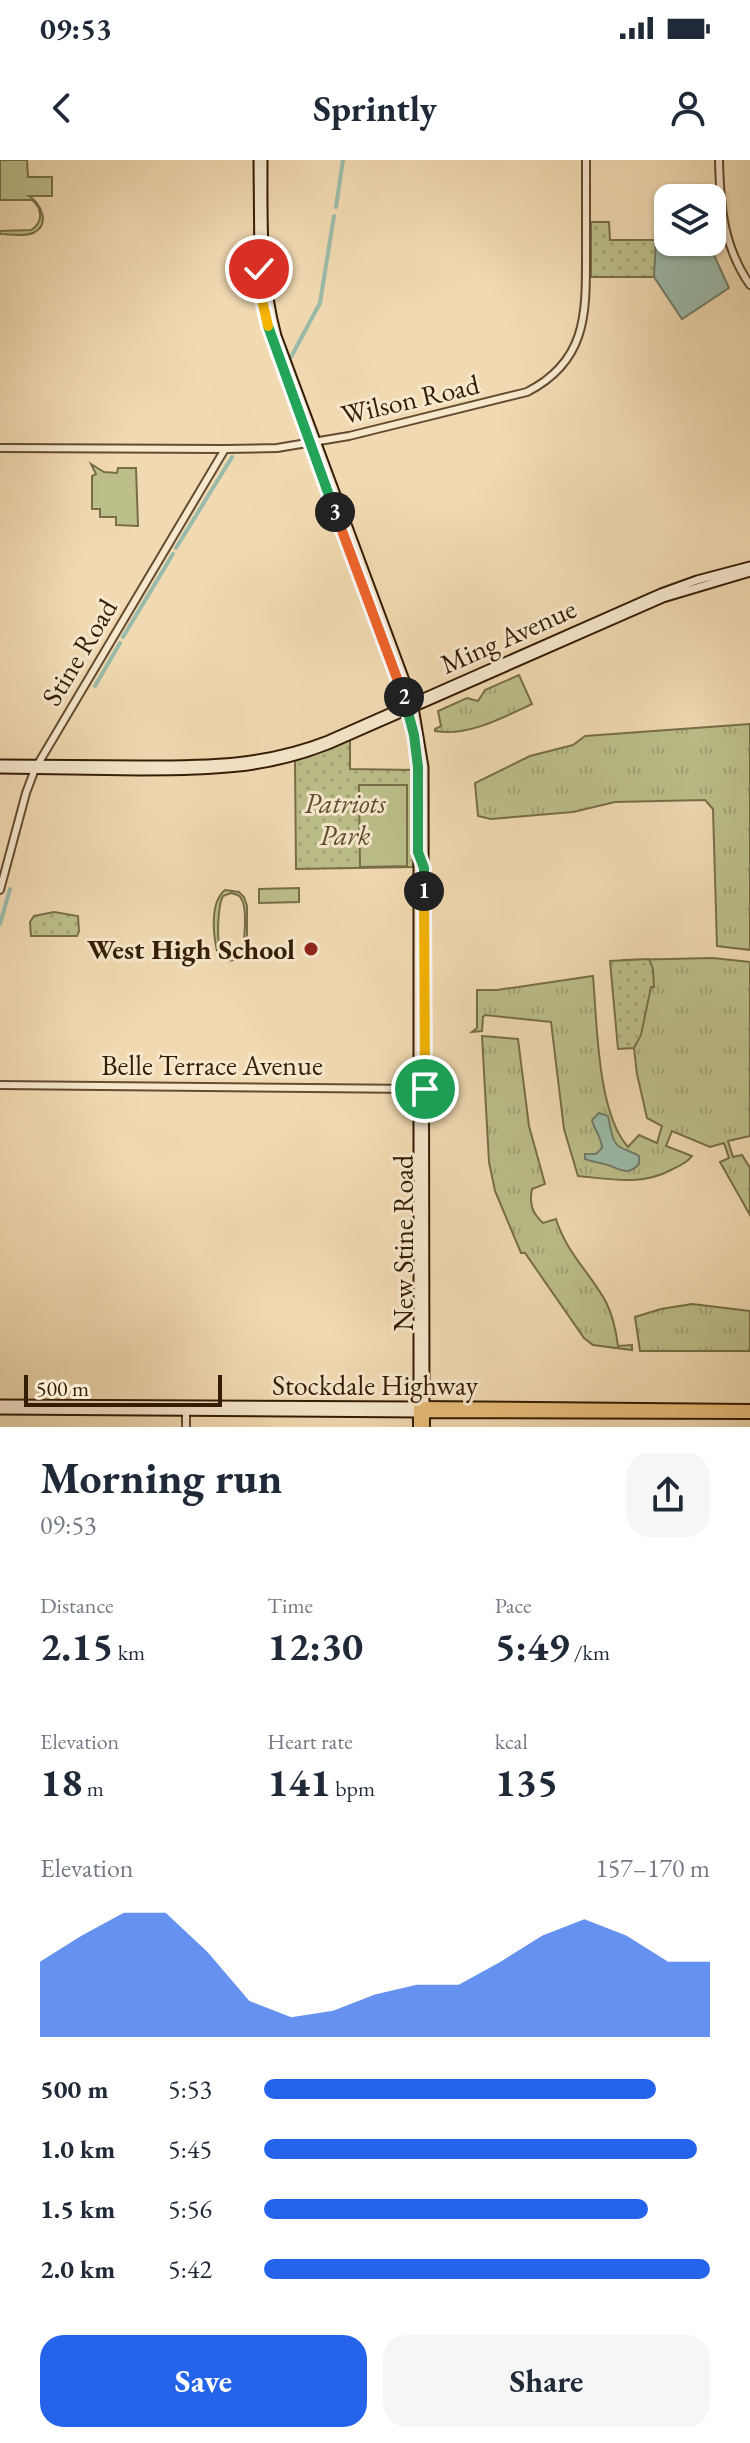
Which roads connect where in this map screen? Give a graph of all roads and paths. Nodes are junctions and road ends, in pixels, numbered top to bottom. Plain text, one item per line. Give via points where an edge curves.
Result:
1 (260, 160) edge
2 (586, 160) edge
3 (719, 160) edge
4 (750, 285) edge
5 (313, 443) junction
6 (0, 448) edge
7 (225, 449) junction
8 (750, 569) edge
9 (410, 706) junction
10 (318, 743) junction
11 (293, 757) junction
12 (246, 765) junction
13 (0, 766) edge
14 (37, 767) junction
15 (128, 768) junction
16 (421, 870) junction
17 (0, 890) edge
18 (0, 1085) edge
19 (422, 1089) junction
20 (349, 1406) junction
21 (0, 1407) edge
22 (186, 1410) junction
23 (422, 1410) junction
24 (331, 1412) junction
25 (750, 1412) edge
26 (186, 1427) edge
27 (418, 1427) edge
28 (425, 1427) edge

1 - 5 main road, New Stine Road via 263,291 273,346
2 - 5 street, Wilson Road via 585,315 579,338 560,368 535,388 512,397
3 - 4 street via 726,237
5 - 7 street, Wilson Road
5 - 9 main road, New Stine Road
6 - 7 street, Wilson Road
7 - 14 street, Stine Road
8 - 9 main road, Ming Avenue via 663,598
9 - 10 main road, Ming Avenue
9 - 11 main road, Ming Avenue
9 - 16 main road, New Stine Road
9 - 16 main road, New Stine Road via 424,767
10 - 11 main road
10 - 12 main road, Ming Avenue
11 - 12 main road, Ming Avenue
12 - 15 main road, Ming Avenue
12 - 15 main road, Ming Avenue
13 - 14 main road, Ming Avenue
14 - 15 main road, Ming Avenue
14 - 15 main road, Ming Avenue
14 - 17 street, Stine Road
16 - 19 main road, New Stine Road
16 - 19 main road, New Stine Road
18 - 19 street, Belle Terrace Avenue
19 - 23 main road, New Stine Road
20 - 21 main road, Stockdale Highway
20 - 23 main road, Stockdale Highway
20 - 24 main road
21 - 22 main road, Stockdale Highway
22 - 24 main road, Stockdale Highway
22 - 26 street
23 - 24 main road, Stockdale Highway
23 - 25 main road, Stockdale Highway
23 - 27 main road
23 - 28 main road

